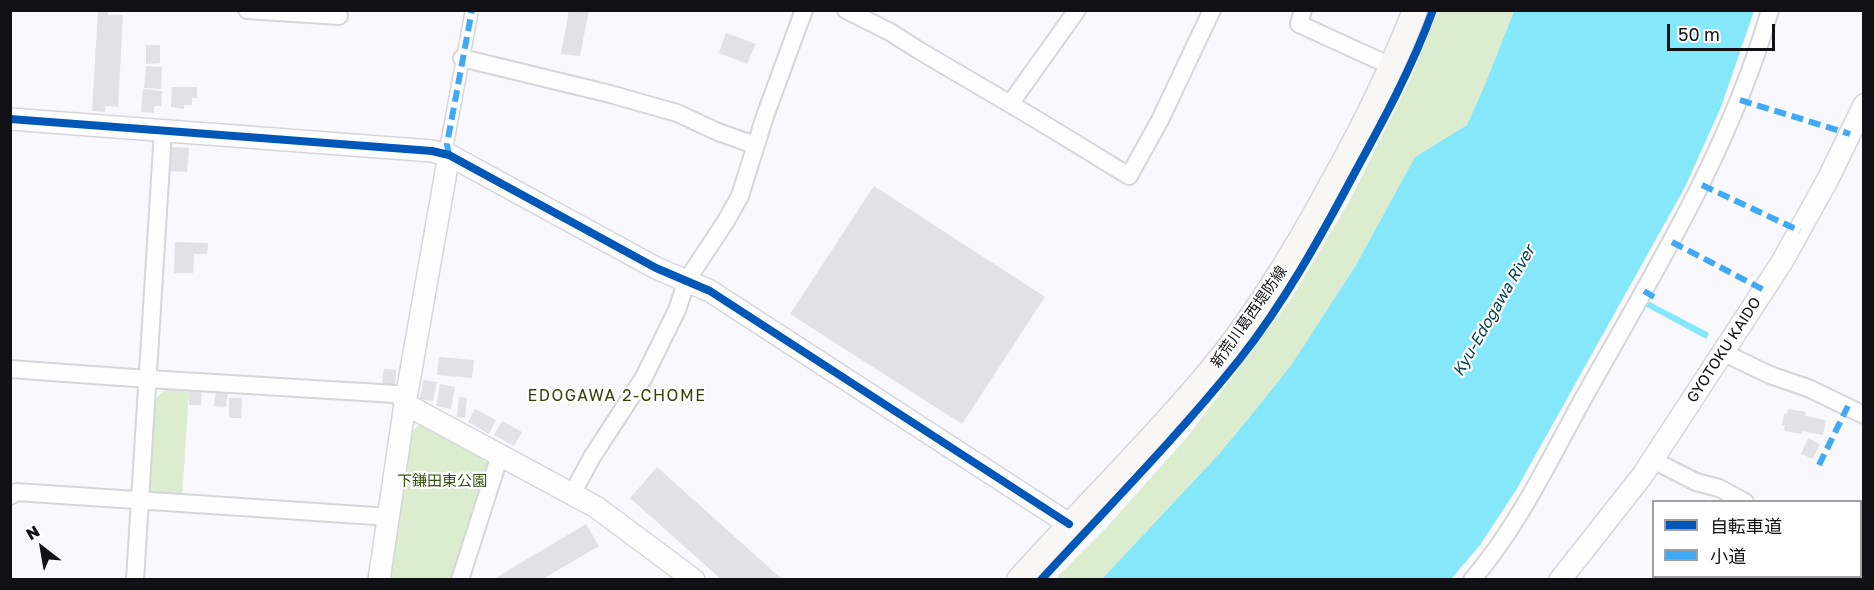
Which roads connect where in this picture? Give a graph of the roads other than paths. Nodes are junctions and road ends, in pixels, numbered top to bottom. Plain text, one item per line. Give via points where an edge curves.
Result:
1 (247, 10) edge
2 (472, 10) edge
3 (804, 10) edge
4 (846, 10) edge
5 (1077, 10) edge
6 (1212, 10) edge
7 (1303, 10) edge
8 (1415, 10) edge
9 (1770, 10) edge
10 (339, 16) dead end
11 (462, 58) junction
12 (1393, 67) junction
13 (1010, 104) junction
14 (1863, 105) edge
15 (10, 119) edge
16 (163, 131) junction
17 (755, 145) junction
18 (449, 155) junction
19 (687, 280) junction
20 (1722, 352) junction
21 (10, 369) edge
22 (148, 380) junction
23 (405, 404) junction
24 (1863, 415) edge
25 (500, 455) junction
26 (1653, 460) junction
27 (573, 494) junction
28 (10, 496) edge
29 (140, 500) junction
30 (1743, 500) edge
31 (390, 516) junction
32 (1069, 524) junction
33 (135, 579) edge
34 (379, 579) edge
35 (460, 579) edge
36 (694, 579) edge
37 (1019, 579) edge
38 (1472, 579) edge
39 (1560, 579) edge

1 - 10 street
2 - 11 street
3 - 17 street
4 - 13 street
5 - 13 street
6 - 13 street via 1129,176
7 - 12 street via 1299,24
8 - 12 main road, 新荒川葛西堤防線
9 - 38 street via 1740,100 1686,218 1516,519
11 - 17 street via 677,113
11 - 18 street via 447,144
12 - 32 main road, 新荒川葛西堤防線 via 1308,227 1249,321 1176,411
14 - 20 street, GYOTOKU KAIDO via 1800,231
15 - 16 street
16 - 18 street
16 - 22 street
17 - 19 street via 740,196
18 - 19 street via 648,263
18 - 23 street
19 - 27 street via 644,376
19 - 32 street via 772,330
20 - 24 street
20 - 26 street, GYOTOKU KAIDO
21 - 22 street
22 - 23 street via 396,394
22 - 29 street
23 - 25 street
23 - 31 street
25 - 27 street
25 - 35 street
26 - 30 street
26 - 39 street, GYOTOKU KAIDO
27 - 36 street
28 - 29 street via 16,492
29 - 31 street
29 - 33 street
31 - 34 street
32 - 37 main road, 新荒川葛西堤防線

